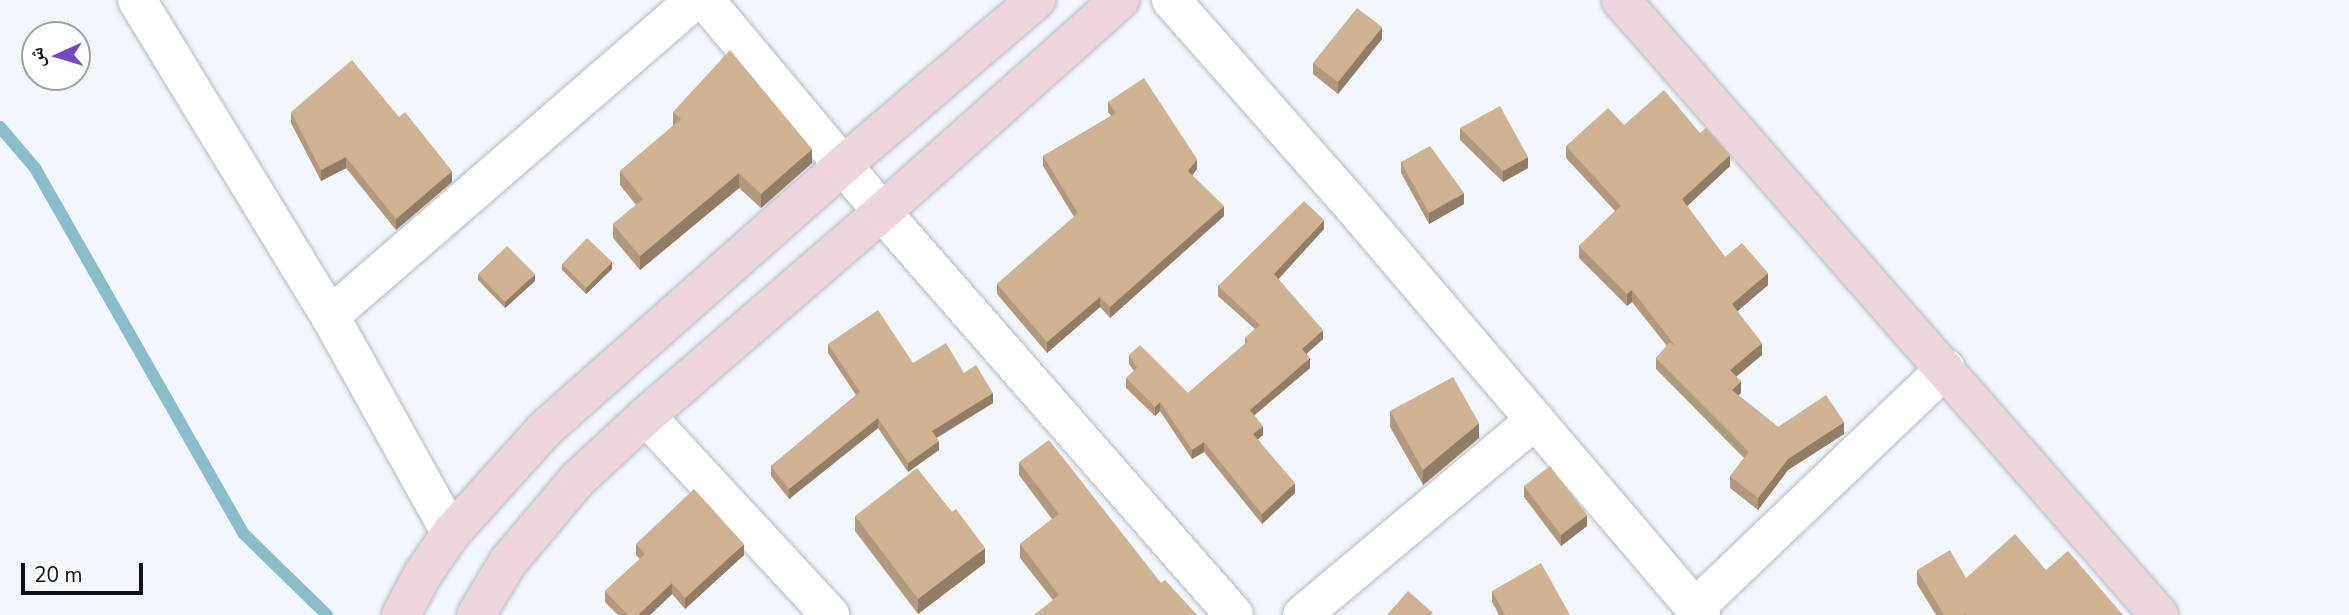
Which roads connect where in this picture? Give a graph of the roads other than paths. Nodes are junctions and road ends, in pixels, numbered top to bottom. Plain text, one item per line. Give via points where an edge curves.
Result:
1 (138, 0) edge
2 (695, 0) edge
3 (705, 0) edge
4 (1036, 0) edge
5 (1120, 0) edge
6 (1171, 0) edge
7 (1621, 0) edge
8 (844, 164) junction
9 (882, 212) junction
10 (330, 316) junction
11 (1946, 369) junction
12 (646, 416) junction
13 (1535, 420) junction
14 (451, 533) junction
15 (406, 606) edge
16 (484, 610) edge
17 (1698, 611) edge
18 (831, 615) edge
19 (1234, 615) edge
20 (1302, 615) edge
21 (2159, 615) edge

1 - 10 street
2 - 10 street
3 - 8 street
4 - 8 main road
5 - 9 main road
6 - 13 street
7 - 11 main road
8 - 9 street
8 - 14 main road via 545,428
9 - 12 main road
9 - 19 street
10 - 14 street
11 - 17 street
11 - 21 main road
12 - 16 main road via 539,523
12 - 18 street
13 - 17 street
13 - 20 street
14 - 15 main road

